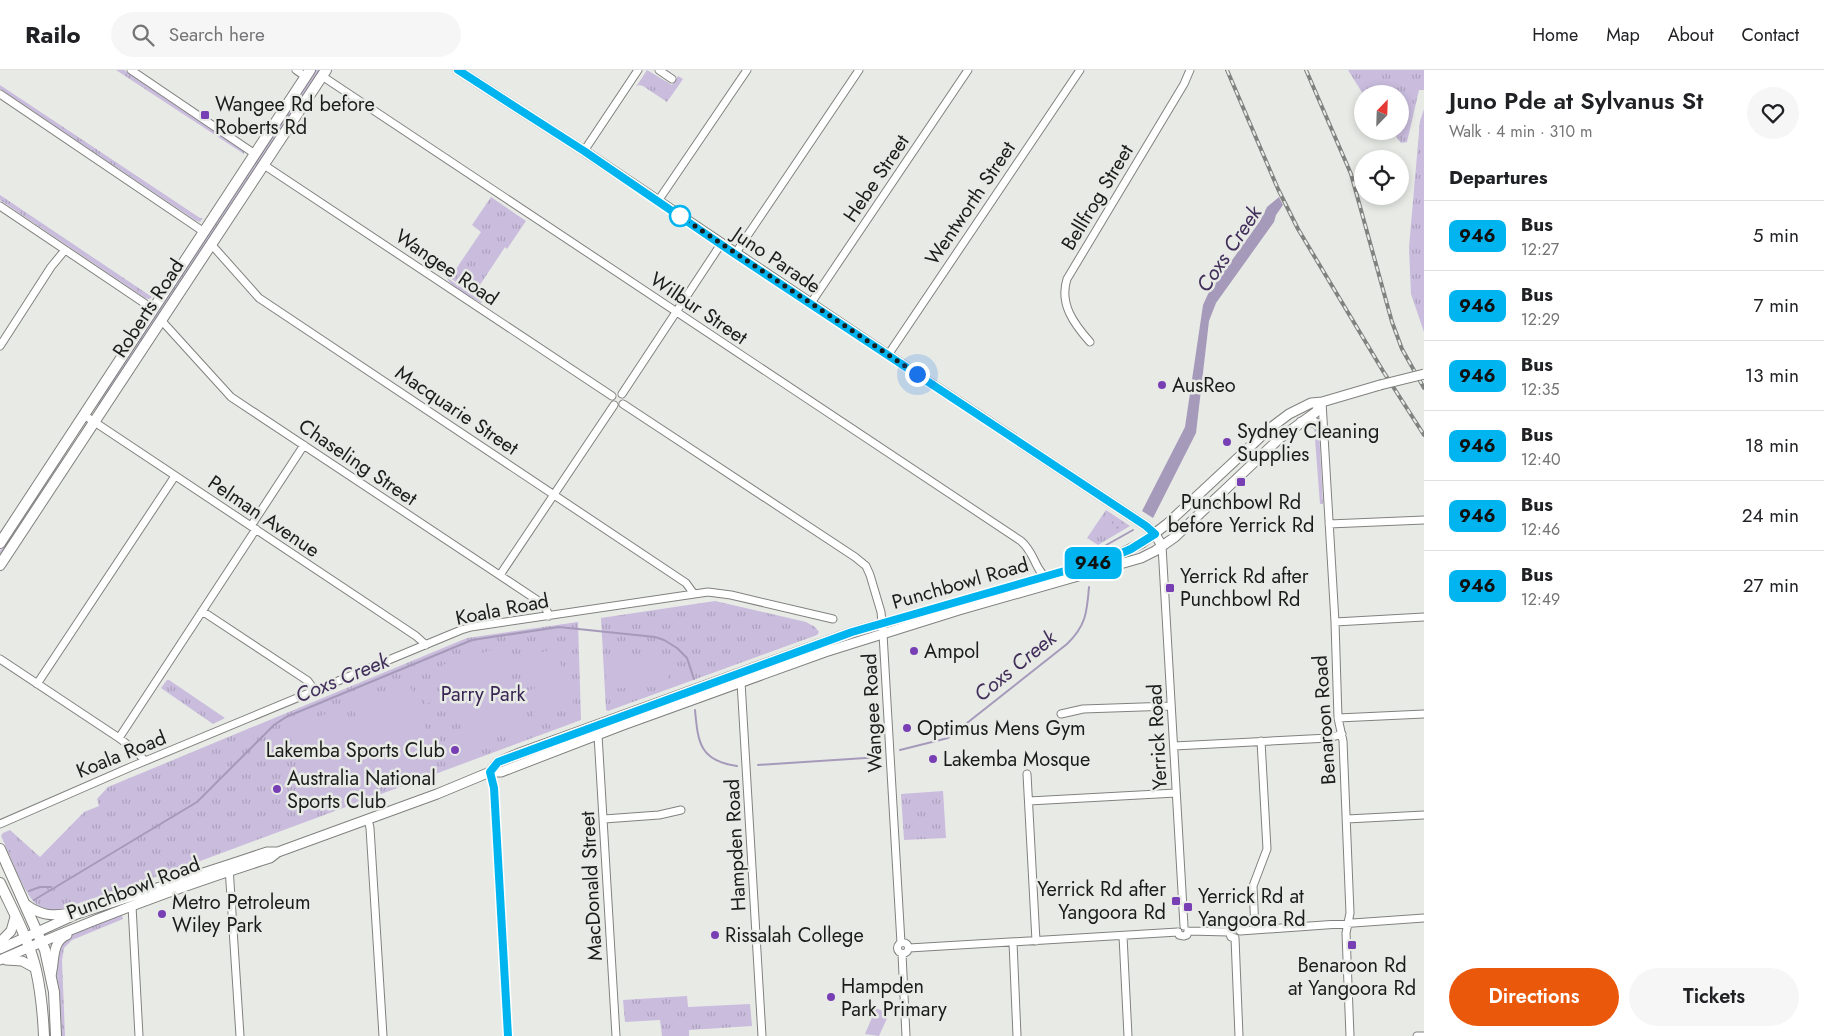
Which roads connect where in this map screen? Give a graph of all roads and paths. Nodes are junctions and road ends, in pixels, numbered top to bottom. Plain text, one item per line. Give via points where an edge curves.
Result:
1 (130, 70) edge
2 (296, 70) edge
3 (458, 70) edge
4 (470, 70) edge
5 (659, 70) edge
6 (747, 70) edge
7 (859, 70) edge
8 (968, 70) edge
9 (1080, 70) edge
10 (1190, 70) edge
11 (635, 71) edge
12 (308, 73) edge
13 (324, 73) edge
14 (672, 79) dead end
15 (493, 91) junction
16 (0, 94) edge
17 (584, 151) junction
18 (255, 154) junction
19 (264, 164) junction
20 (658, 201) junction
21 (0, 206) edge
22 (204, 232) junction
23 (211, 244) junction
24 (721, 244) junction
25 (65, 250) junction
26 (735, 254) junction
27 (811, 303) junction
28 (153, 309) junction
29 (676, 312) junction
30 (161, 320) junction
31 (1090, 342) dead end
32 (0, 346) edge
33 (888, 355) junction
34 (1424, 374) edge
35 (622, 394) junction
36 (612, 396) junction
37 (1322, 402) junction
38 (623, 404) junction
39 (614, 405) junction
40 (84, 415) junction
41 (94, 422) junction
42 (1300, 422) junction
43 (1323, 429) junction
44 (304, 445) junction
45 (174, 476) junction
46 (554, 495) junction
47 (1424, 520) edge
48 (1329, 524) junction
49 (253, 528) junction
50 (1155, 534) junction
51 (0, 543) edge
52 (1162, 546) junction
53 (0, 565) edge
54 (500, 575) junction
55 (1046, 577) junction
56 (694, 594) junction
57 (202, 611) junction
58 (549, 616) junction
59 (1424, 617) edge
60 (833, 618) dead end
61 (1335, 622) junction
62 (882, 623) junction
63 (884, 634) junction
64 (426, 645) junction
65 (0, 659) edge
66 (741, 682) junction
67 (38, 684) junction
68 (315, 691) junction
69 (1172, 706) junction
70 (1061, 714) dead end
71 (1424, 714) edge
72 (1338, 718) junction
73 (598, 734) junction
74 (1342, 734) junction
75 (119, 738) junction
76 (1260, 742) junction
77 (1174, 746) junction
78 (145, 761) junction
79 (490, 772) junction
80 (1026, 774) dead end
81 (1176, 793) junction
82 (1029, 801) junction
83 (681, 810) dead end
84 (1424, 815) edge
85 (368, 819) junction
86 (604, 819) junction
87 (1346, 819) junction
88 (0, 824) edge
89 (0, 849) edge
90 (229, 867) junction
91 (0, 883) edge
92 (25, 904) junction
93 (132, 906) junction
94 (78, 914) junction
95 (15, 917) junction
96 (1424, 918) edge
97 (1348, 923) junction
98 (82, 925) junction
99 (1186, 928) junction
100 (1255, 930) junction
101 (1240, 931) junction
102 (36, 932) junction
103 (1229, 932) junction
104 (1123, 936) junction
105 (24, 938) junction
106 (1235, 938) junction
107 (1036, 941) junction
108 (0, 942) edge
109 (41, 942) junction
110 (1012, 942) junction
111 (901, 943) junction
112 (28, 948) junction
113 (909, 948) junction
114 (0, 949) edge
115 (902, 954) junction
116 (0, 960) edge
117 (35, 968) junction
118 (51, 975) junction
119 (44, 1036) edge
120 (56, 1036) edge
121 (139, 1036) edge
122 (240, 1036) edge
123 (383, 1036) edge
124 (508, 1036) edge
125 (616, 1036) edge
126 (762, 1036) edge
127 (906, 1036) edge
128 (1017, 1036) edge
129 (1128, 1036) edge
130 (1239, 1036) edge
131 (1350, 1036) edge
132 (1417, 1036) edge
133 (1424, 1036) edge

1 - 18 street
2 - 12 street
3 - 15 main road, Juno Parade
4 - 15 main road, Juno Parade
5 - 14 street
6 - 20 street
7 - 26 street
8 - 27 street, Hebe Street
9 - 33 street, Wentworth Street
10 - 31 street, Bellfrog Street via 1067,278 1064,294 1067,308
11 - 17 street
12 - 18 highway, Roberts Road
13 - 19 highway, Roberts Road
13 - 29 street, Wilbur Street
15 - 17 main road, Juno Parade
16 - 22 street
17 - 20 main road, Juno Parade
18 - 22 highway, Roberts Road
19 - 23 highway, Roberts Road
19 - 36 street, Wangee Road
20 - 24 main road, Juno Parade
21 - 25 street
22 - 28 highway, Roberts Road
23 - 30 highway, Roberts Road
23 - 46 street, Macquarie Street via 259,298
24 - 26 main road, Juno Parade
24 - 29 street
25 - 28 street
25 - 32 street
26 - 27 main road, Juno Parade
27 - 33 main road, Juno Parade
28 - 40 highway, Roberts Road
29 - 35 street
29 - 55 street, Wilbur Street via 1021,542 1030,549 1040,573
30 - 41 highway, Roberts Road
30 - 44 street, Chaseling Street via 228,394
33 - 50 main road, Juno Parade
34 - 37 main road, Punchbowl Road, bridge
35 - 36 street via 618,392
35 - 38 street
36 - 39 street
37 - 42 main road, Punchbowl Road via 1316,412
37 - 43 street, Benaroon Road
37 - 50 main road, Punchbowl Road via 1304,406 1276,424
38 - 39 street
38 - 62 street, Wangee Road via 862,562 870,575
39 - 46 street
40 - 41 street, Pelman Avenue
40 - 51 highway, Roberts Road
41 - 45 street, Pelman Avenue
41 - 53 highway, Roberts Road
42 - 43 main road via 1314,422
42 - 52 main road, Punchbowl Road
43 - 48 street, Benaroon Road
44 - 49 street
44 - 54 street, Chaseling Street
45 - 49 street, Pelman Avenue
45 - 67 street
46 - 54 street
46 - 56 street, Macquarie Street via 686,582
47 - 48 street
48 - 61 street, Benaroon Road
49 - 57 street
49 - 64 street, Pelman Avenue
50 - 52 main road, Juno Parade
50 - 55 main road, Punchbowl Road via 1110,558
52 - 63 main road, Punchbowl Road via 1133,561
52 - 69 street, Yerrick Road
54 - 58 street, Chaseling Street via 540,602
55 - 62 main road, Punchbowl Road
56 - 58 street, Koala Road
56 - 60 street, Koala Road via 715,592
57 - 68 street via 308,681
57 - 75 street
58 - 64 street, Koala Road via 471,627
59 - 61 street
61 - 72 street, Benaroon Road
62 - 63 street, Wangee Road
62 - 79 main road, Punchbowl Road via 812,645 517,754 498,762
63 - 66 main road, Punchbowl Road
63 - 111 street, Wangee Road
64 - 68 street, Koala Road
65 - 67 street
66 - 73 main road, Punchbowl Road
66 - 126 street, Hampden Road
67 - 75 street
68 - 78 street, Koala Road
69 - 70 street
69 - 77 street, Yerrick Road
71 - 72 street
72 - 74 street, Benaroon Road
73 - 79 main road, Punchbowl Road via 501,772
73 - 86 street, MacDonald Street
74 - 76 street via 1329,738
74 - 87 street, Benaroon Road
75 - 78 street
76 - 77 street
76 - 100 street via 1267,849 1253,886
77 - 81 street, Yerrick Road
78 - 88 street, Koala Road
79 - 85 main road, Punchbowl Road
79 - 124 street via 494,788
80 - 82 street
81 - 82 street
81 - 99 street, Yerrick Road
82 - 107 street
83 - 86 street
84 - 87 street
85 - 90 main road, Punchbowl Road
85 - 123 street
86 - 125 street, MacDonald Street
87 - 97 street, Benaroon Road
89 - 92 highway
90 - 93 main road, Punchbowl Road
90 - 94 main road, Punchbowl Road
90 - 122 street
91 - 95 highway
92 - 94 main road via 46,915
92 - 102 highway
93 - 98 main road, Punchbowl Road
93 - 121 street
94 - 102 main road, Punchbowl Road
95 - 105 highway
95 - 108 main road via 11,931
96 - 97 street
97 - 100 street
97 - 131 street, Benaroon Road
98 - 109 main road, Punchbowl Road
98 - 118 main road via 59,941
99 - 103 street
99 - 104 street via 1184,936 1178,932
100 - 101 street
101 - 103 street via 1233,927
101 - 106 street
102 - 105 main road, Punchbowl Road
102 - 109 highway
103 - 106 street
104 - 107 street
104 - 129 street
105 - 112 highway
105 - 114 main road, Punchbowl Road
106 - 130 street
107 - 110 street
109 - 112 main road, Punchbowl Road
109 - 118 highway
110 - 113 street
110 - 128 street
111 - 113 street
111 - 115 street via 898,949
112 - 116 main road, Punchbowl Road
112 - 117 highway
113 - 115 street
115 - 127 street
116 - 117 main road via 18,960
117 - 119 highway via 42,1000
118 - 120 highway
132 - 133 street

